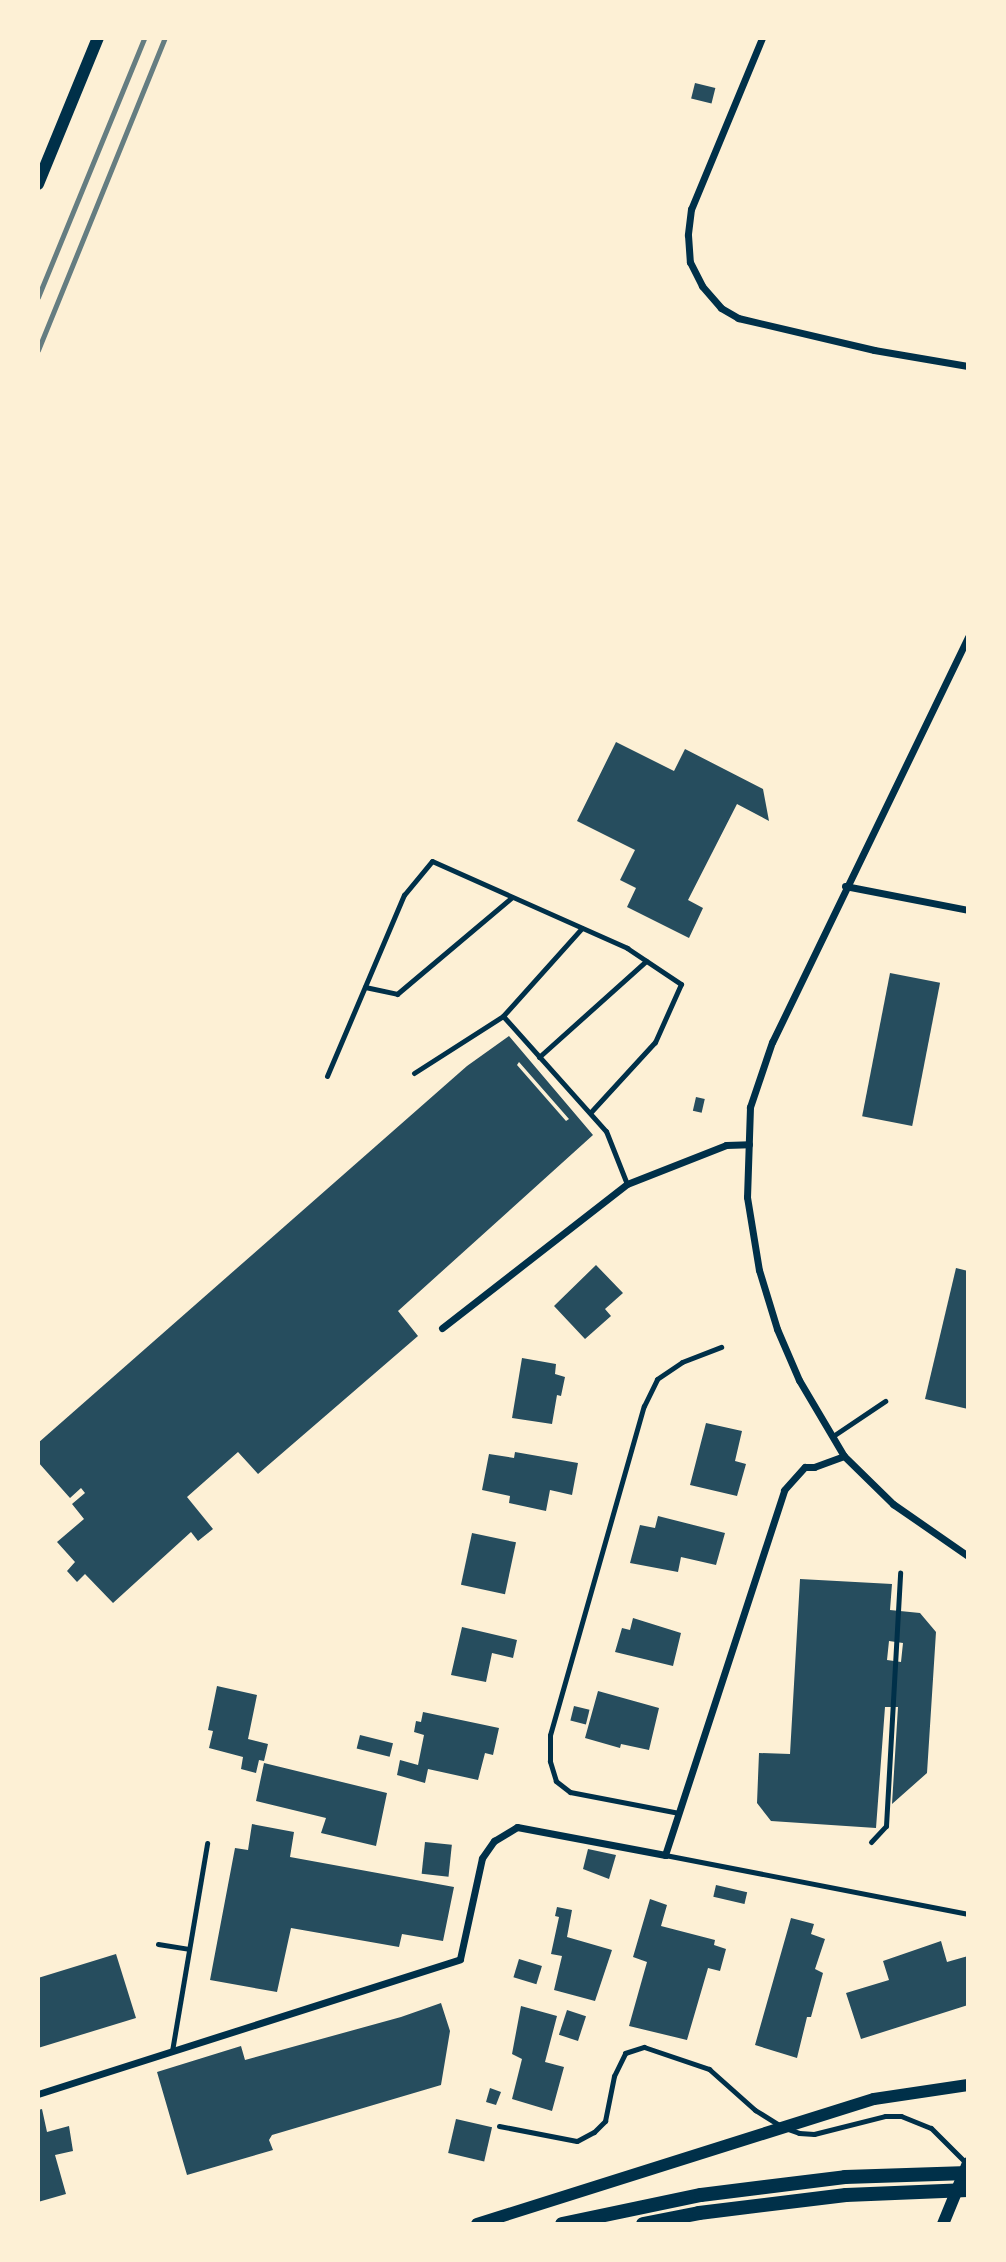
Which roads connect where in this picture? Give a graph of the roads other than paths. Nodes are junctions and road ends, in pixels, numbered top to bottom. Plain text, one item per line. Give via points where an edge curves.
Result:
1 (98, 38) edge
2 (762, 38) edge
3 (38, 184) edge
4 (968, 366) edge
5 (968, 637) edge
6 (845, 886) junction
7 (512, 897) junction
8 (968, 910) edge
9 (582, 928) junction
10 (646, 961) junction
11 (365, 987) junction
12 (503, 1016) junction
13 (540, 1057) junction
14 (414, 1073) dead end
15 (327, 1076) dead end
16 (590, 1113) junction
17 (749, 1144) junction
18 (627, 1184) junction
19 (442, 1328) dead end
20 (721, 1347) dead end
21 (884, 1401) dead end
22 (833, 1436) junction
23 (844, 1456) junction
24 (968, 1556) edge
25 (900, 1572) dead end
26 (679, 1813) junction
27 (871, 1842) dead end
28 (207, 1843) dead end
29 (665, 1855) junction
30 (968, 1914) edge
31 (158, 1944) dead end
32 (189, 1949) junction
33 (172, 2051) junction
34 (968, 2085) edge
35 (38, 2094) edge
36 (499, 2126) dead end
37 (782, 2127) junction
38 (967, 2164) edge
39 (968, 2173) edge
40 (968, 2190) edge
41 (477, 2224) edge
42 (562, 2224) edge
43 (643, 2224) edge
44 (943, 2224) edge

1 - 3 street
2 - 4 street via 691,209 689,247 695,274 710,297 738,318 874,350
5 - 6 street
6 - 8 street
6 - 17 street via 772,1042 750,1107
7 - 9 lane
7 - 11 lane via 397,994
7 - 11 lane via 432,861 404,895
9 - 10 lane
9 - 12 lane
10 - 13 lane
10 - 16 lane via 681,984 655,1042
11 - 15 lane
12 - 13 lane
12 - 14 lane
13 - 16 lane
16 - 18 lane via 606,1131
17 - 18 street via 726,1145
17 - 22 street via 747,1197 759,1270 776,1329 799,1380
18 - 19 street
20 - 26 lane via 682,1362 657,1379 644,1406 550,1735 556,1781 570,1792
21 - 22 lane
22 - 23 street
23 - 24 street via 893,1504
23 - 26 street via 805,1467 784,1490
25 - 27 lane via 886,1826
26 - 29 street
28 - 32 lane
29 - 30 lane
29 - 33 street via 517,1827 494,1841 482,1858 460,1959
31 - 32 lane
32 - 33 lane
33 - 35 street
34 - 37 street via 874,2099
36 - 37 lane via 577,2141 594,2132 605,2121 614,2076 625,2053 644,2047 709,2069
37 - 38 lane via 814,2134 901,2116 931,2128
37 - 41 street
38 - 44 street
39 - 42 main road via 845,2177 701,2195
40 - 43 main road via 846,2195

